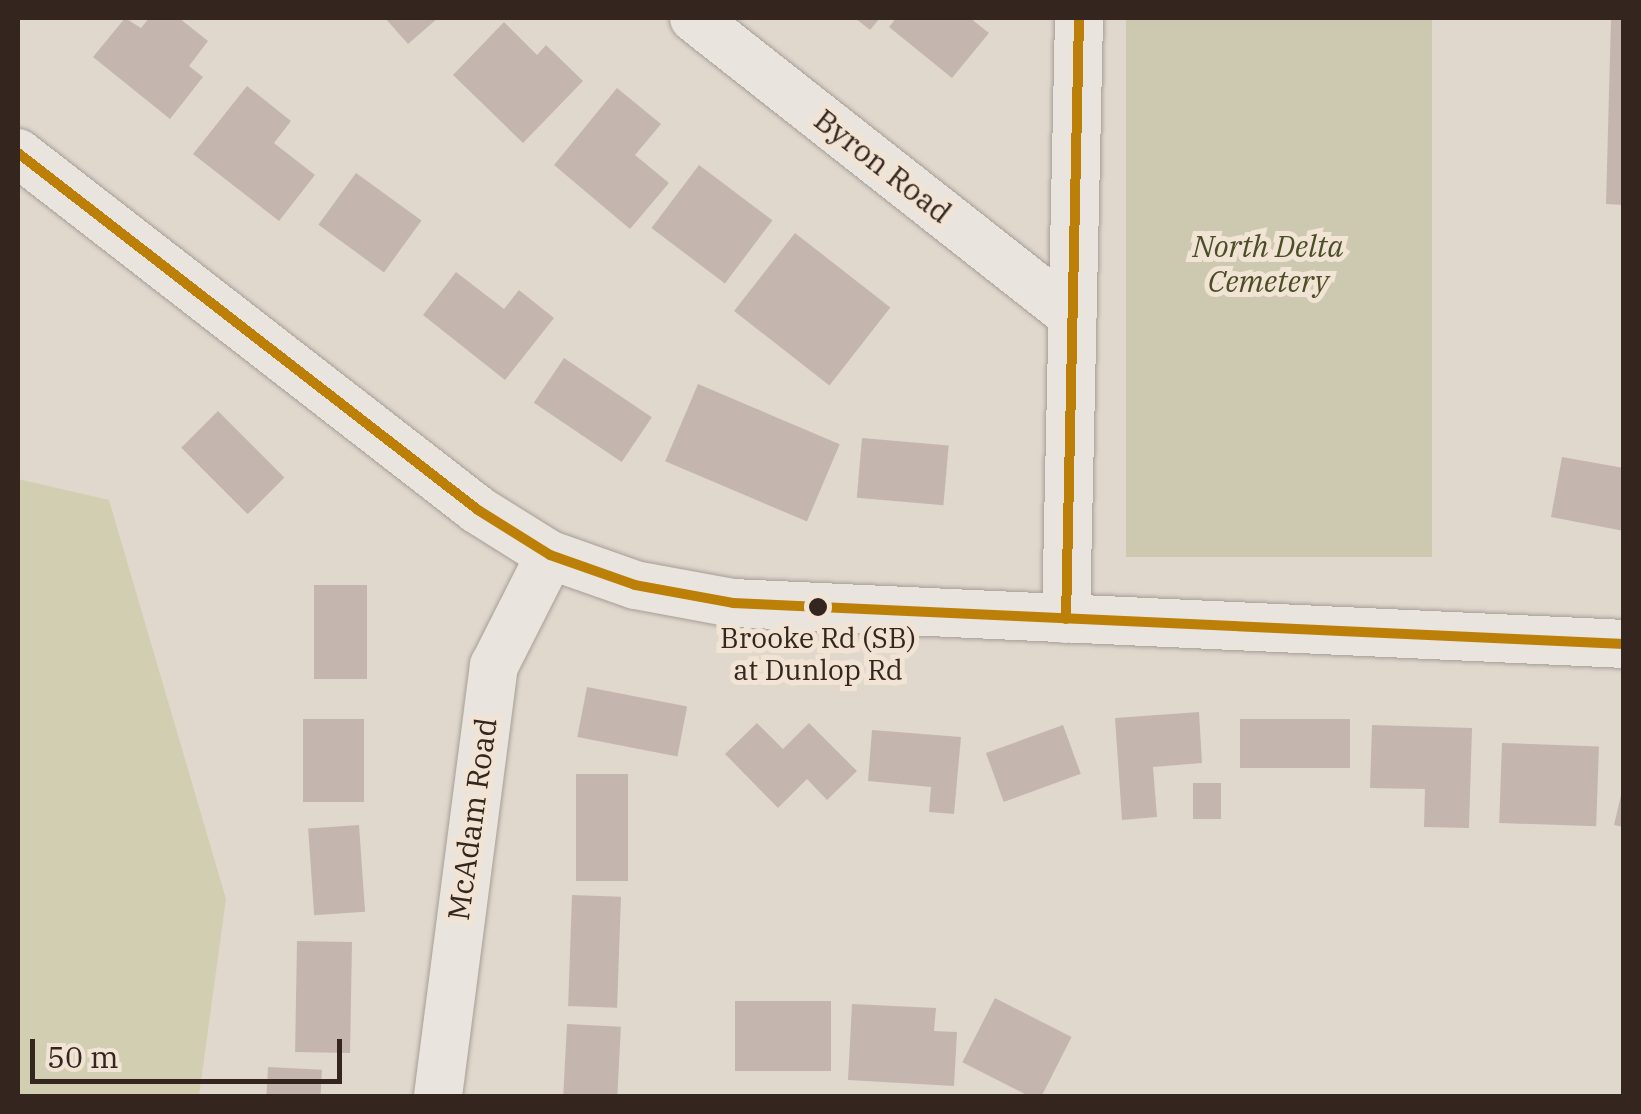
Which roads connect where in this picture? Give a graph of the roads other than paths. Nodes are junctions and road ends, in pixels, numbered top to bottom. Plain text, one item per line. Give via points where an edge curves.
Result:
1 (694, 18) edge
2 (1079, 18) edge
3 (18, 153) edge
4 (1072, 315) junction
5 (550, 555) junction
6 (1066, 619) junction
7 (1624, 644) edge
8 (438, 1096) edge

1 - 4 street, Byron Road
2 - 4 street
3 - 5 street via 478,510
4 - 6 street
5 - 6 street via 695,599
5 - 8 street, McAdam Road via 494,666
6 - 7 street

